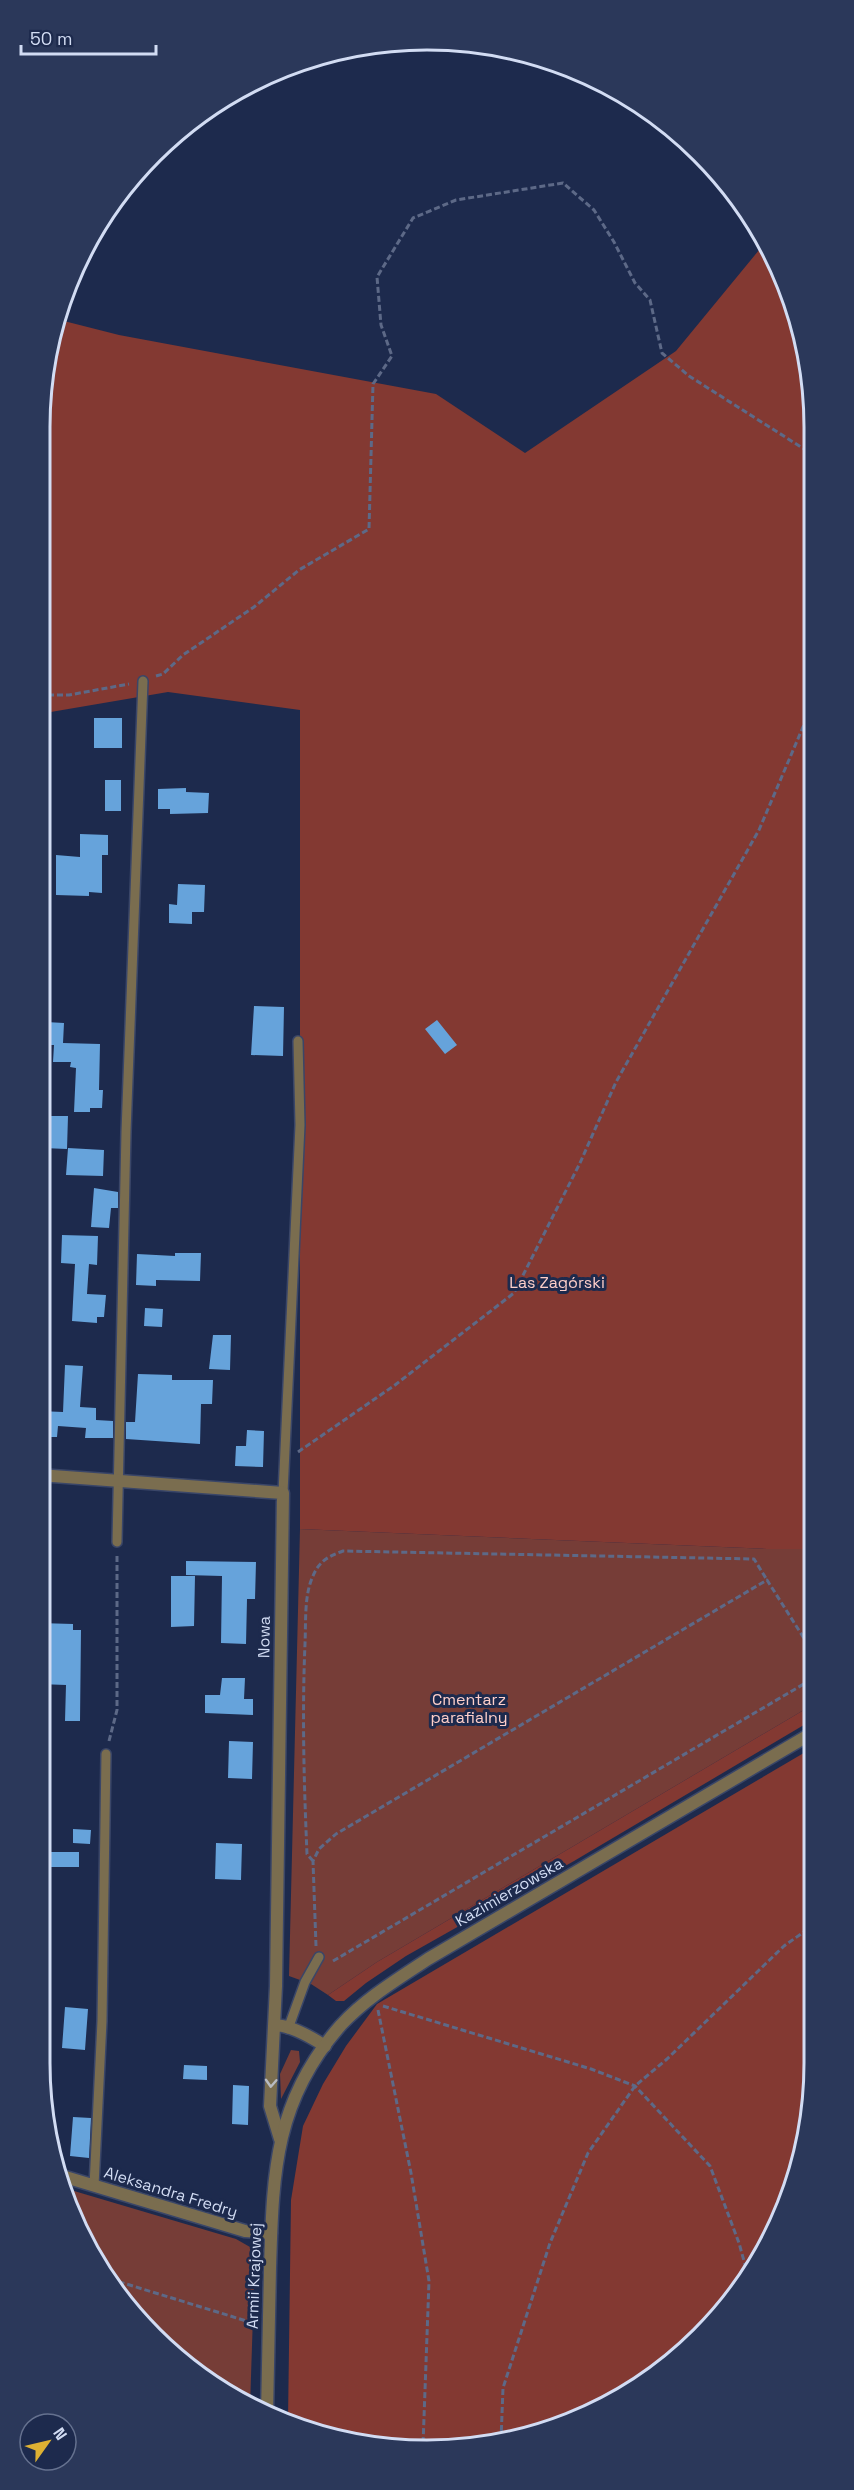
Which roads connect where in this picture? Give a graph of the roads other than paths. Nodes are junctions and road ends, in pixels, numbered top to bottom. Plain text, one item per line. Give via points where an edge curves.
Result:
1 (143, 681) road end
2 (298, 1041) dead end
3 (50, 1476) edge
4 (119, 1481) junction
5 (283, 1493) junction
6 (117, 1542) road end
7 (804, 1738) edge
8 (106, 1754) road end
9 (320, 1957) road end
10 (274, 2025) junction
11 (288, 2029) junction
12 (325, 2046) junction
13 (280, 2139) junction
14 (68, 2178) edge
15 (93, 2186) junction
16 (272, 2233) junction
17 (267, 2405) edge

1 - 4 lane via 126,1132
2 - 5 lane via 300,1125
3 - 4 street
4 - 5 street
4 - 6 lane
5 - 10 street, Nowa
7 - 12 street, Kazimierzowska via 428,1959 371,1997
8 - 15 lane via 102,2021
9 - 11 lane via 305,1982
10 - 11 street
10 -> 13 street, Nowa via 270,2106
11 - 12 street
12 - 13 street, Kazimierzowska via 300,2084
13 - 16 street, Armii Krajowej
14 - 15 street, Aleksandra Fredry
15 - 16 street, Aleksandra Fredry via 245,2231
16 - 17 street, Armii Krajowej

